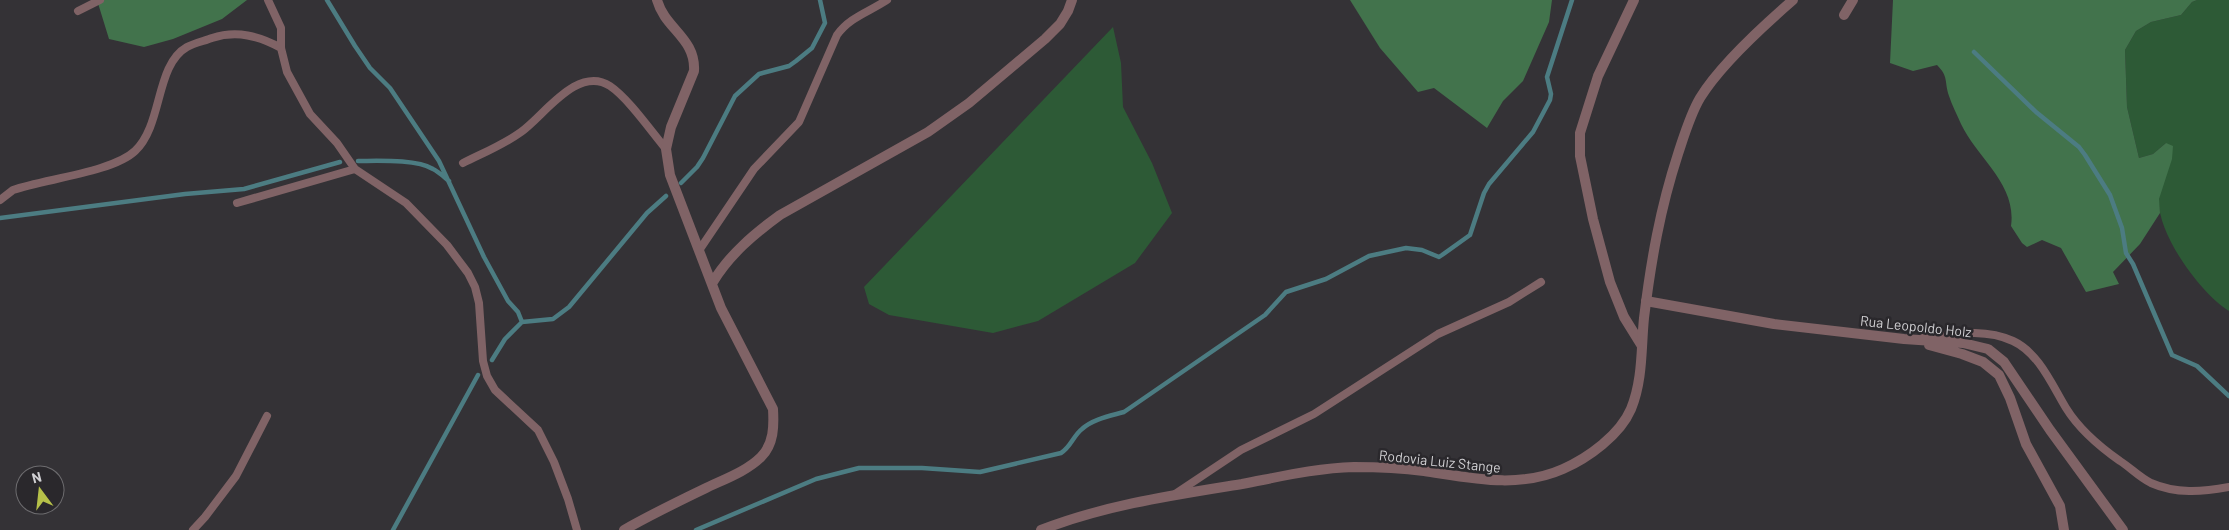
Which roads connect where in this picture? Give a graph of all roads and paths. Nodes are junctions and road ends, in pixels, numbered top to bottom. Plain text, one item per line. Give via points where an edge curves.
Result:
1 (100, 0) edge
2 (268, 0) edge
3 (657, 0) edge
4 (887, 0) edge
5 (1072, 0) edge
6 (1634, 0) edge
7 (1793, 0) edge
8 (1853, 0) edge
9 (78, 11) dead end
10 (1844, 15) dead end
11 (281, 48) junction
12 (666, 149) junction
13 (463, 163) dead end
14 (355, 168) junction
15 (0, 200) edge
16 (236, 204) dead end
17 (700, 249) junction
18 (713, 282) junction
19 (1540, 282) dead end
20 (1646, 301) junction
21 (1904, 339) junction
22 (1642, 346) junction
23 (267, 416) dead end
24 (2229, 488) edge
25 (1171, 496) junction
26 (193, 530) edge
27 (577, 530) edge
28 (624, 530) edge
29 (1041, 530) edge
30 (2064, 530) edge
31 (2124, 530) edge

1 - 9 lane
2 - 11 lane via 281,28
3 - 12 street via 660,11 692,50 694,62 691,80
4 - 17 lane via 850,21 837,35 799,122 754,169
5 - 18 street via 1060,24 1045,39 969,103 928,132 758,231 721,268
6 - 22 street via 1598,76 1580,133 1580,156 1610,282 1624,317
7 - 20 street, Rodovia Luiz Stange via 1727,64 1699,99 1660,212
8 - 10 street
11 - 14 lane via 287,72 302,101
11 - 15 lane via 264,39 224,35 186,48 168,72 154,121 136,150 108,166 13,190
12 - 13 lane via 608,85 584,82 570,88 523,131
12 - 17 street via 670,175
14 - 16 lane
14 - 27 lane via 406,202 447,245 468,273 479,303 487,376 495,390 538,430 554,462
17 - 18 street
18 - 28 street via 722,308 773,410 771,440 762,456 746,468
19 - 25 lane via 1509,302 1438,334 1314,414 1241,450
20 - 21 street, Rua Leopoldo Holz via 1774,324
20 - 22 street, Rodovia Luiz Stange
21 - 24 lane via 1976,332 2014,341 2038,363 2068,411 2089,436 2137,474 2179,490 2196,492
21 - 30 street via 1962,354 1983,362 1999,375 2026,444 2060,506
21 - 31 street, Rua Leopoldo Holz via 1963,343 1988,350 2004,362
22 - 25 street, Rodovia Luiz Stange via 1640,375 1631,410 1609,438 1563,469 1528,480 1502,482 1393,468 1351,467 1308,471
23 - 26 lane via 236,476
25 - 29 street, Rodovia Luiz Stange via 1068,520

